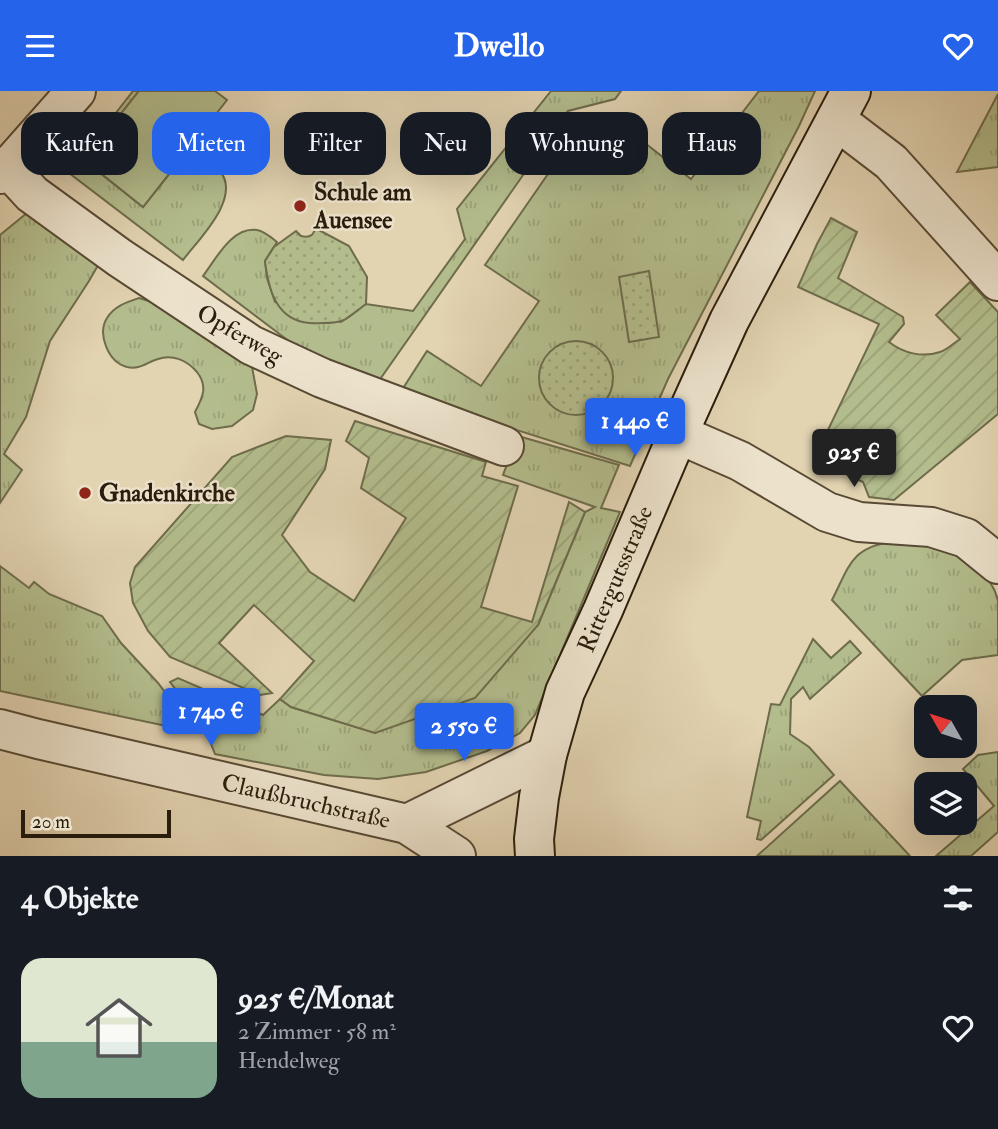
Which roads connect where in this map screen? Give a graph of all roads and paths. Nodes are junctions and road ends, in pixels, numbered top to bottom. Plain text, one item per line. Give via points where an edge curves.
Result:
1 (76, 91) edge
2 (843, 106) edge
3 (4, 171) edge
4 (998, 281) edge
5 (678, 433) junction
6 (504, 446) dead end
7 (998, 564) edge
8 (0, 729) edge
9 (547, 755) junction
10 (407, 824) junction
11 (456, 856) edge
12 (536, 856) edge

1 - 3 street
2 - 4 street
2 - 5 street, Rittergutsstraße via 729,321
3 - 6 street, Opferweg via 120,258 251,345 323,378
5 - 7 street via 740,461 827,512 859,522 930,527 966,538
5 - 9 street, Rittergutsstraße via 565,692
8 - 10 street, Claußbruchstraße
9 - 10 street, Claußbruchstraße
9 - 12 street, Rittergutsstraße via 536,818
10 - 11 street, Claußbruchstraße

